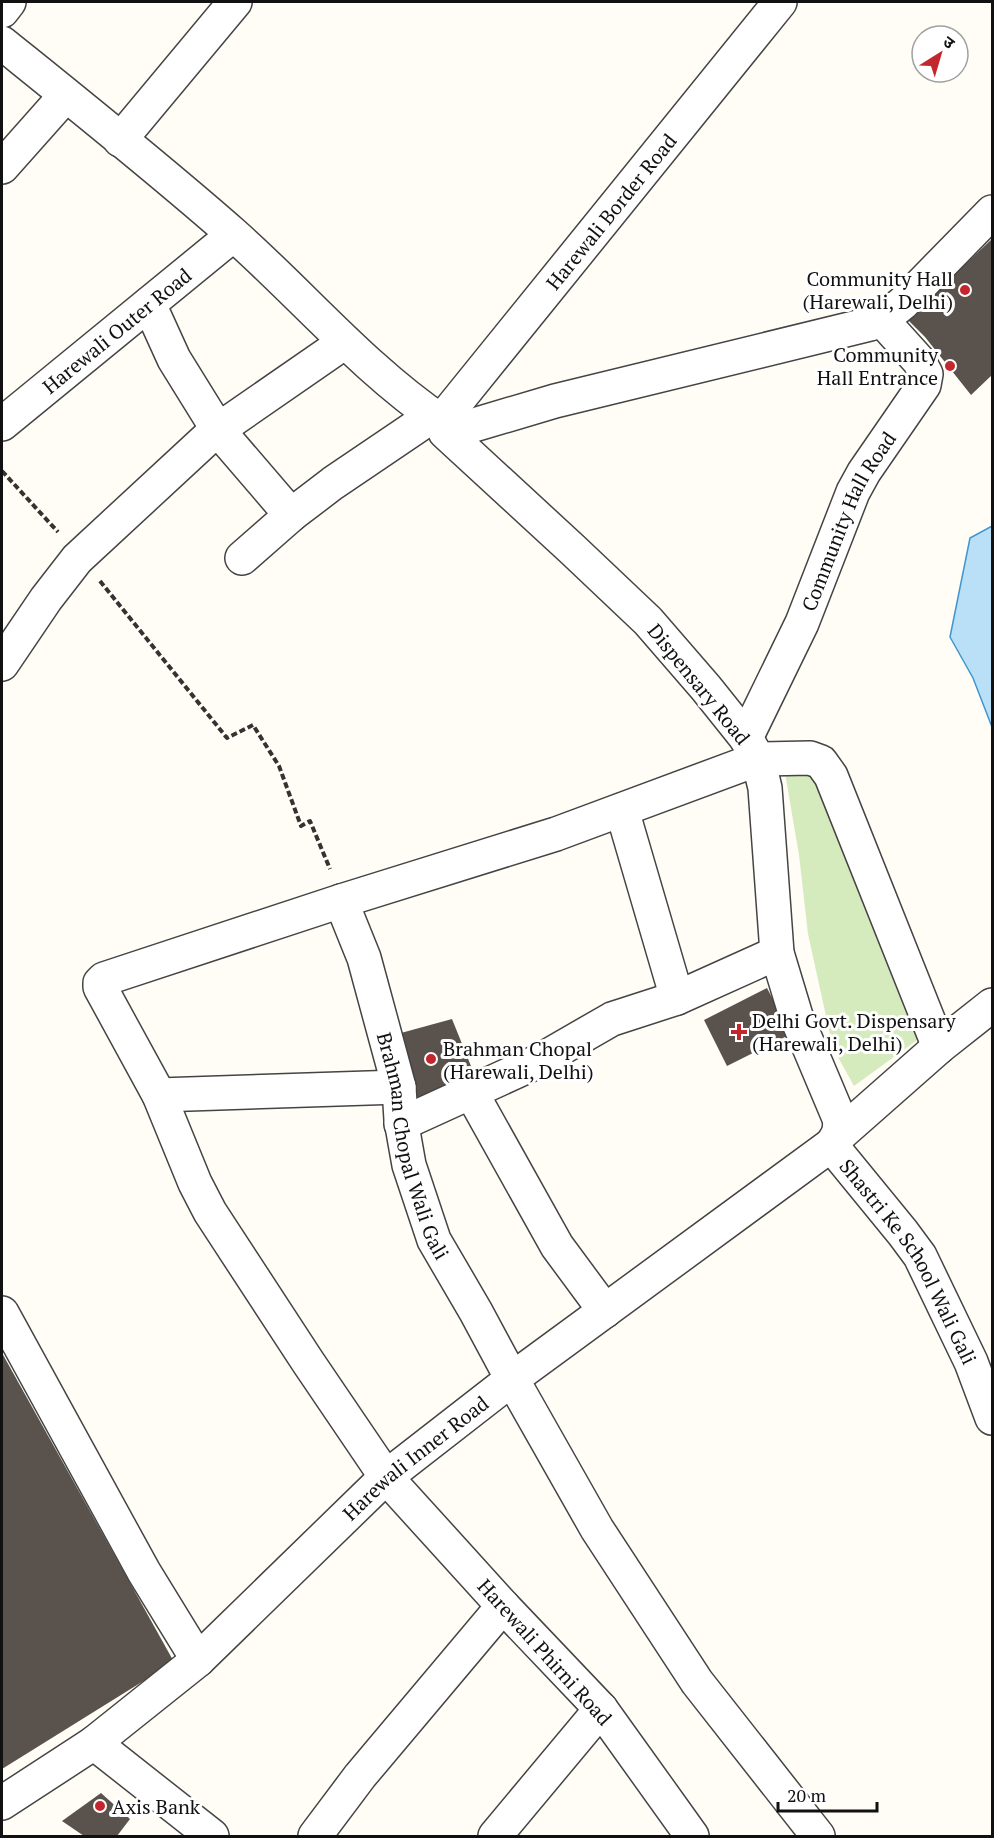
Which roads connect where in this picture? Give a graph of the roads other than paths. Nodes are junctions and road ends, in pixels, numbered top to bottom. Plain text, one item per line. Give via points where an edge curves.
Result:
1 (9, 2) edge
2 (235, 2) edge
3 (780, 2) edge
4 (2, 11) edge
5 (2, 43) edge
6 (66, 95) junction
7 (120, 140) junction
8 (2, 167) edge
9 (993, 212) edge
10 (233, 235) junction
11 (149, 304) junction
12 (882, 320) junction
13 (345, 342) junction
14 (2, 424) edge
15 (441, 424) junction
16 (218, 430) junction
17 (291, 515) junction
18 (242, 558) dead end
19 (2, 664) edge
20 (752, 749) junction
21 (622, 810) junction
22 (341, 901) junction
23 (777, 953) junction
24 (677, 998) junction
25 (993, 1005) edge
26 (939, 1047) junction
27 (399, 1087) junction
28 (471, 1092) junction
29 (159, 1095) junction
30 (401, 1124) junction
31 (836, 1136) junction
32 (605, 1311) junction
33 (2, 1313) edge
34 (512, 1379) junction
35 (993, 1418) edge
36 (386, 1477) junction
37 (503, 1606) junction
38 (198, 1660) junction
39 (601, 1709) junction
40 (94, 1743) junction
41 (2, 1803) edge
42 (212, 1836) edge
43 (315, 1836) edge
44 (495, 1836) edge
45 (692, 1836) edge
46 (818, 1836) edge

1 - 4 street
2 - 7 street
3 - 15 street, Harewali Border Road
5 - 6 street, Dispensary Road
6 - 7 street, Dispensary Road
6 - 8 street
7 - 10 street, Dispensary Road
9 - 12 street
10 - 11 street, Harewali Outer Road
10 - 13 street, Dispensary Road
11 - 14 street, Harewali Outer Road
11 - 16 street via 174,358
12 - 15 street via 555,401 474,425
12 - 20 street, Community Hall Road via 920,361 926,374 924,385 859,482
13 - 15 street, Dispensary Road
13 - 16 street
15 - 17 street via 333,483
15 - 20 street, Dispensary Road via 648,621
16 - 17 street
16 - 19 street via 80,556
17 - 18 street
20 - 21 street
20 - 23 street, Dispensary Road via 765,788
20 - 26 street via 810,758 821,762 831,776
21 - 22 street
21 - 24 street
22 - 27 street, Brahman Chopal Wali Gali via 364,958
22 - 29 street, Harewali Phirni Road via 100,983
23 - 24 street
23 - 31 street, Dispensary Road via 796,1016 839,1118
24 - 28 street via 612,1019 539,1061
25 - 26 street, Harewali Inner Road
26 - 31 street, Harewali Inner Road
27 - 29 street
27 - 30 street, Brahman Chopal Wali Gali
28 - 30 street
28 - 32 street via 557,1246
29 - 36 street, Harewali Phirni Road via 210,1212
30 - 34 street, Brahman Chopal Wali Gali via 409,1165 434,1240
31 - 32 street, Harewali Inner Road
31 - 35 street, Shastri Ke School Wali Gali via 920,1256
32 - 34 street, Harewali Inner Road
33 - 38 street via 144,1572
34 - 36 street, Harewali Inner Road
34 - 46 street, Brahman Chopal Wali Gali via 597,1529 697,1682
36 - 37 street, Harewali Phirni Road
36 - 38 street, Harewali Inner Road
37 - 39 street, Harewali Phirni Road
37 - 43 street via 360,1776
38 - 40 street, Harewali Inner Road
39 - 44 street
39 - 45 street, Harewali Phirni Road
40 - 41 street, Harewali Inner Road
40 - 42 street

